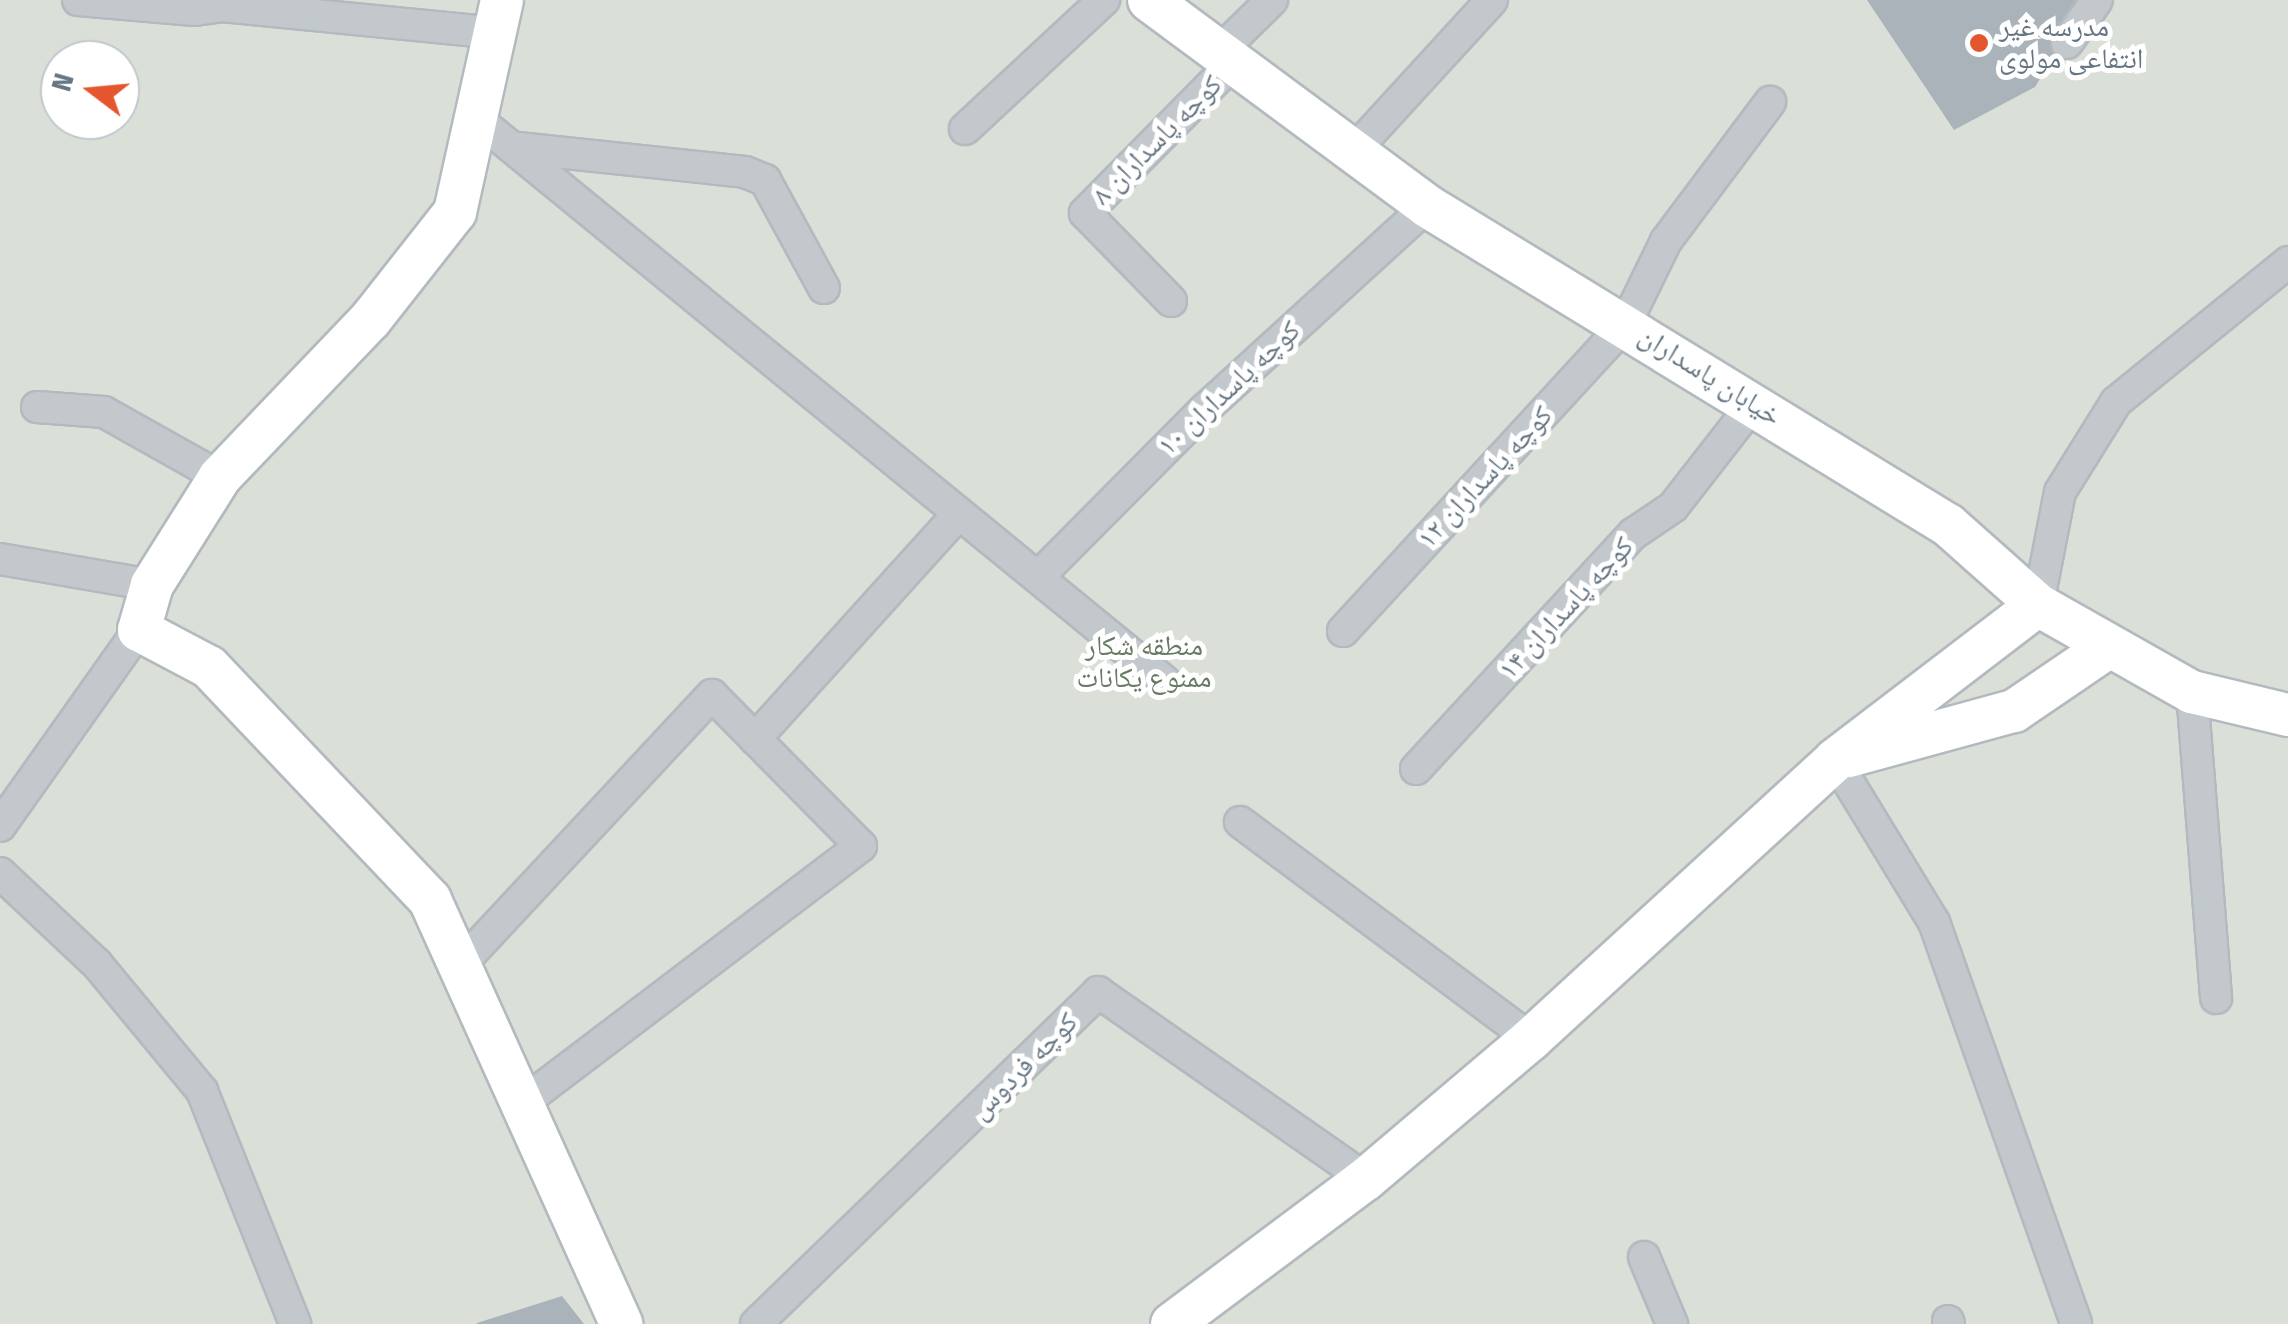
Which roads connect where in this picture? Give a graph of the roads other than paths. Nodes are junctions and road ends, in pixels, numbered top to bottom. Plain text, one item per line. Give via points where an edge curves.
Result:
1 (78, 0) edge
2 (1104, 0) edge
3 (1148, 0) edge
4 (1272, 0) edge
5 (1492, 0) edge
6 (2097, 0) edge
7 (499, 17) edge
8 (2066, 44) dead end
9 (1225, 58) junction
10 (1770, 102) dead end
11 (478, 119) junction
12 (965, 129) dead end
13 (518, 148) junction
14 (1350, 155) junction
15 (1427, 206) junction
16 (2288, 262) edge
17 (824, 288) dead end
18 (1171, 301) dead end
19 (1626, 322) junction
20 (1754, 404) junction
21 (38, 407) dead end
22 (220, 477) junction
23 (960, 513) junction
24 (0, 558) edge
25 (1038, 577) junction
26 (152, 585) junction
27 (2038, 605) junction
28 (138, 630) junction
29 (1343, 631) dead end
30 (2108, 647) junction
31 (1164, 682) dead end
32 (2192, 692) junction
33 (2288, 715) edge
34 (756, 739) junction
35 (1834, 760) junction
36 (1416, 769) dead end
37 (1240, 822) dead end
38 (0, 826) edge
39 (0, 873) edge
40 (458, 966) junction
41 (2216, 998) dead end
42 (1531, 1039) junction
43 (524, 1102) junction
44 (1366, 1178) junction
45 (1644, 1257) dead end
46 (295, 1324) edge
47 (621, 1324) edge
48 (756, 1324) edge
49 (1172, 1324) edge
50 (1672, 1324) edge
51 (2076, 1324) edge

1 - 7 street via 194,10
2 - 12 street
3 - 9 street, خیابان پاسداران
4 - 9 street
5 - 14 street
6 - 8 street
7 - 11 street
9 - 14 street, خیابان پاسداران
9 - 18 street, کوچه پاسداران ۸ via 1085,213
10 - 19 street, کوچه پاسداران ۱۲ via 1666,241
11 - 13 street
11 - 22 street via 455,212 370,320
13 - 17 street via 744,172 765,180
13 - 23 street
14 - 15 street, خیابان پاسداران
15 - 19 street, خیابان پاسداران
15 - 25 street, کوچه پاسداران ۱۰ via 1205,408
16 - 27 street via 2116,402 2060,492
19 - 20 street, خیابان پاسداران
19 - 29 street, کوچه پاسداران ۱۲
20 - 27 street, خیابان پاسداران via 1948,525
20 - 36 street, کوچه پاسداران ۱۴ via 1674,507 1632,534
21 - 22 street via 104,412
22 - 26 street
23 - 25 street
23 - 34 street
24 - 26 street
25 - 31 street
26 - 28 street
27 - 30 street, خیابان پاسداران
27 - 35 street
28 - 38 street
28 - 40 street via 209,667 234,693 430,900
30 - 32 street, خیابان پاسداران
30 - 35 street via 2014,711
32 - 33 street, خیابان پاسداران
32 - 41 street
34 - 40 street via 712,695
34 - 43 street via 861,846
35 - 42 street
35 - 51 street via 1934,922
37 - 42 street
39 - 46 street via 97,964 202,1091
40 - 43 street
42 - 44 street
43 - 47 street
44 - 48 street, کوچه فردوس via 1098,992
44 - 49 street
45 - 50 street

